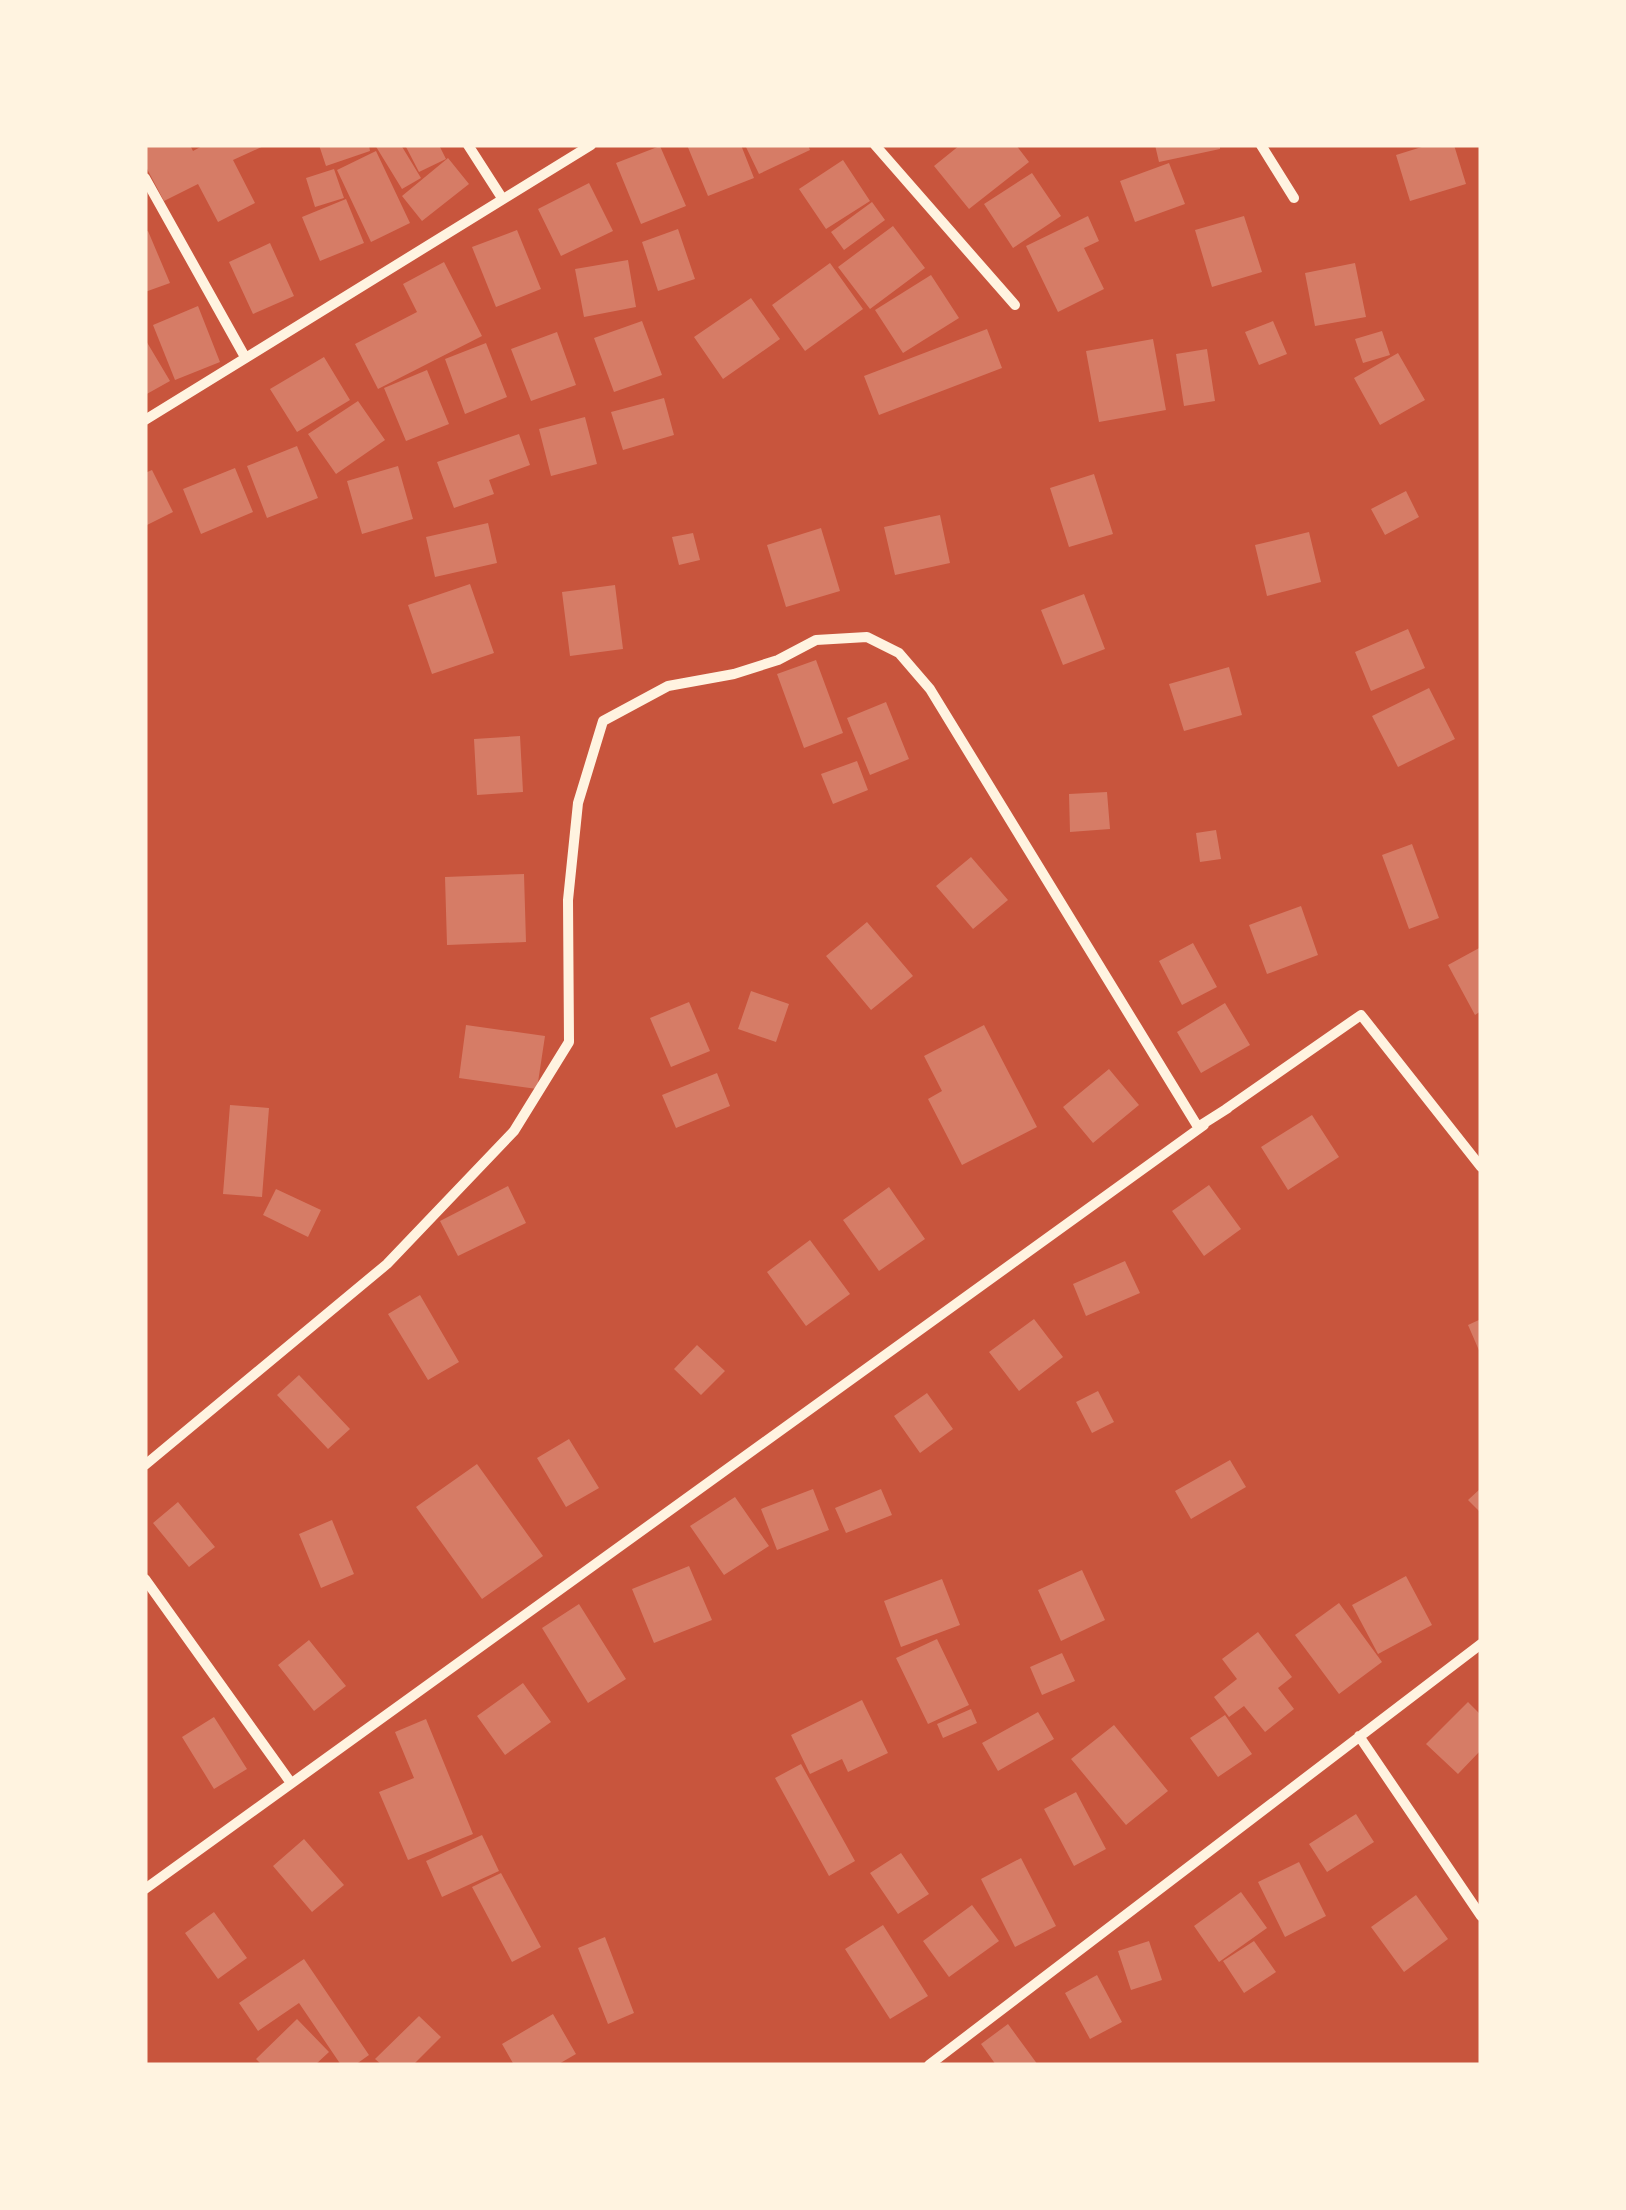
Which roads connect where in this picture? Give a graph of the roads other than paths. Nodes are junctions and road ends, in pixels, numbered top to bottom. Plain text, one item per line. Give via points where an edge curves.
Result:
1 (468, 145) edge
2 (590, 145) edge
3 (875, 145) edge
4 (1260, 145) edge
5 (145, 178) edge
6 (502, 198) junction
7 (1294, 198) dead end
8 (1015, 305) dead end
9 (245, 357) junction
10 (145, 420) edge
11 (1228, 1108) junction
12 (1481, 1167) edge
13 (145, 1465) edge
14 (145, 1579) edge
15 (1481, 1644) edge
16 (1359, 1736) junction
17 (291, 1784) junction
18 (145, 1889) edge
19 (1481, 1916) edge
20 (929, 2065) edge

1 - 6 street
2 - 6 street
3 - 8 street
4 - 7 street
5 - 9 street
6 - 9 street
9 - 10 street
11 - 12 street via 1361,1015
11 - 13 street via 1198,1127 930,689 900,653 868,637 816,640 734,674 668,686 603,721 578,802 568,900 569,1042 514,1131 387,1264
11 - 17 street
14 - 17 street
15 - 16 street
16 - 19 street
16 - 20 street
17 - 18 street

